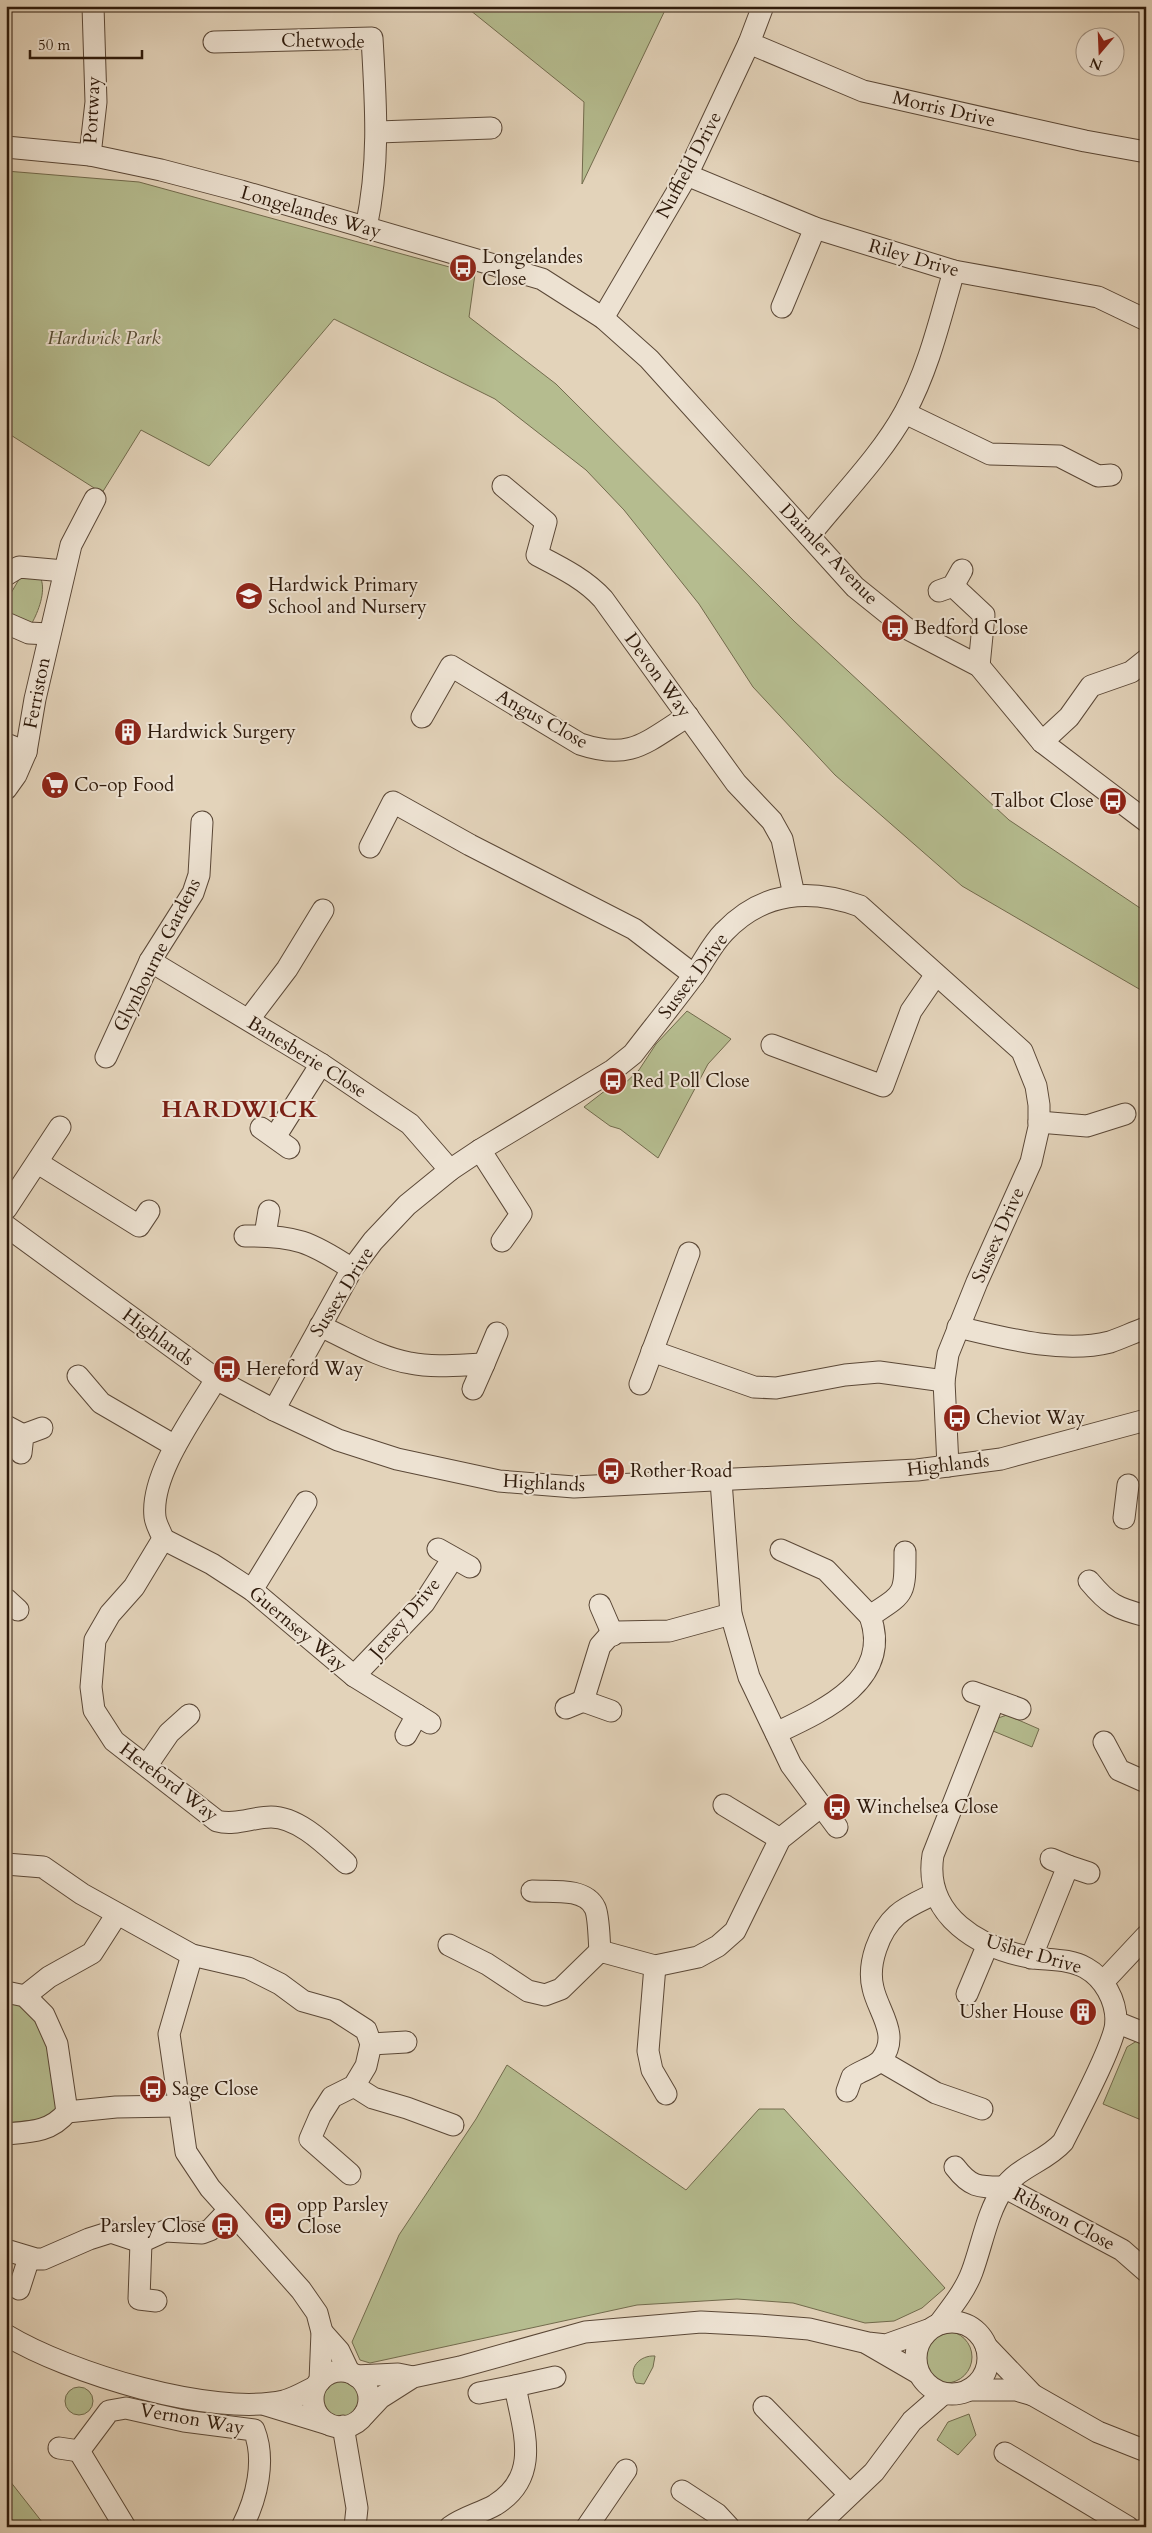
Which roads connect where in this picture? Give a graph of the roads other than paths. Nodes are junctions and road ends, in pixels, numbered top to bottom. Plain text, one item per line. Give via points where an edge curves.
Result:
1 (93, 6) edge
2 (763, 6) edge
3 (214, 42) dead end
4 (749, 43) junction
5 (491, 128) dead end
6 (378, 132) junction
7 (6, 148) edge
8 (1146, 152) edge
9 (90, 155) junction
10 (687, 175) junction
11 (366, 228) junction
12 (816, 228) junction
13 (954, 271) junction
14 (782, 307) dead end
15 (602, 318) junction
16 (1146, 320) edge
17 (905, 413) junction
18 (1111, 475) dead end
19 (503, 486) dead end
20 (95, 499) dead end
21 (809, 536) junction
22 (64, 571) junction
23 (6, 575) edge
24 (952, 582) dead end
25 (6, 623) edge
26 (49, 634) junction
27 (1146, 660) edge
28 (979, 666) junction
29 (688, 716) junction
30 (422, 717) dead end
31 (1042, 742) junction
32 (6, 744) edge
33 (26, 752) junction
34 (6, 788) edge
35 (1146, 821) edge
36 (202, 822) dead end
37 (370, 846) dead end
38 (794, 895) junction
39 (324, 910) dead end
40 (150, 961) junction
41 (694, 975) junction
42 (935, 976) junction
43 (249, 1019) junction
44 (772, 1045) dead end
45 (106, 1057) dead end
46 (321, 1064) junction
47 (1126, 1114) dead end
48 (1039, 1122) junction
49 (60, 1127) dead end
50 (275, 1138) dead end
51 (480, 1150) junction
52 (38, 1163) junction
53 (450, 1170) junction
54 (6, 1209) edge
55 (149, 1211) dead end
56 (269, 1211) dead end
57 (6, 1226) edge
58 (502, 1241) dead end
59 (689, 1253) dead end
60 (352, 1269) junction
61 (320, 1326) junction
62 (958, 1327) junction
63 (1146, 1328) edge
64 (497, 1333) dead end
65 (652, 1351) junction
66 (484, 1364) junction
67 (78, 1376) dead end
68 (216, 1379) junction
69 (944, 1381) junction
70 (640, 1384) dead end
71 (473, 1389) dead end
72 (274, 1410) junction
73 (1146, 1420) edge
74 (175, 1446) junction
75 (948, 1466) junction
76 (721, 1481) junction
77 (306, 1502) dead end
78 (163, 1539) junction
79 (781, 1550) dead end
80 (905, 1552) dead end
81 (454, 1558) dead end
82 (1089, 1581) dead end
83 (252, 1590) junction
84 (600, 1605) dead end
85 (731, 1614) junction
86 (870, 1616) junction
87 (1146, 1616) edge
88 (613, 1635) junction
89 (354, 1676) junction
90 (973, 1692) dead end
91 (994, 1700) junction
92 (1020, 1709) dead end
93 (611, 1711) dead end
94 (189, 1715) dead end
95 (776, 1733) junction
96 (406, 1735) dead end
97 (1104, 1742) dead end
98 (147, 1765) junction
99 (1146, 1782) edge
100 (724, 1805) dead end
101 (820, 1806) junction
102 (836, 1827) dead end
103 (780, 1839) junction
104 (346, 1863) dead end
105 (6, 1864) edge
106 (1089, 1873) dead end
107 (532, 1892) dead end
108 (934, 1894) junction
109 (117, 1914) junction
110 (1146, 1936) edge
111 (988, 1944) junction
112 (449, 1945) dead end
113 (600, 1951) junction
114 (192, 1955) junction
115 (1031, 1958) junction
116 (655, 1966) junction
117 (1103, 1982) junction
118 (16, 1994) edge
119 (967, 1994) dead end
120 (1116, 2022) junction
121 (1146, 2034) edge
122 (406, 2042) dead end
123 (371, 2044) junction
124 (881, 2061) junction
125 (354, 2086) junction
126 (847, 2091) dead end
127 (668, 2095) dead end
128 (178, 2106) junction
129 (982, 2109) dead end
130 (67, 2112) junction
131 (453, 2125) dead end
132 (6, 2134) edge
133 (955, 2167) dead end
134 (350, 2174) dead end
135 (1004, 2188) junction
136 (228, 2210) junction
137 (141, 2242) junction
138 (6, 2250) edge
139 (29, 2258) junction
140 (1146, 2271) edge
141 (971, 2274) junction
142 (19, 2288) dead end
143 (156, 2301) dead end
144 (934, 2327) junction
145 (972, 2328) junction
146 (322, 2332) junction
147 (8, 2341) edge
148 (868, 2343) junction
149 (986, 2346) junction
150 (353, 2374) junction
151 (919, 2375) junction
152 (413, 2377) junction
153 (555, 2377) dead end
154 (318, 2384) junction
155 (514, 2386) junction
156 (970, 2390) junction
157 (479, 2393) dead end
158 (943, 2394) junction
159 (1033, 2395) junction
160 (261, 2404) junction
161 (764, 2407) dead end
162 (364, 2415) junction
163 (912, 2421) junction
164 (336, 2425) junction
165 (1146, 2450) edge
166 (1005, 2453) dead end
167 (626, 2470) dead end
168 (682, 2491) dead end
169 (849, 2494) junction
170 (125, 2527) edge
171 (242, 2527) edge
172 (355, 2527) edge
173 (450, 2527) edge
174 (587, 2527) edge
175 (729, 2527) edge
176 (816, 2527) edge
177 (1128, 2527) edge

1 - 9 street, Portway via 96,102
2 - 4 street, Nuffield Drive
3 - 6 street, Chetwode via 372,38
4 - 8 street, Morris Drive via 863,91
4 - 10 street, Nuffield Drive
5 - 6 street
6 - 11 street, Chetwode
7 - 9 street, Longelandes Way
9 - 11 street, Longelandes Way via 241,191
10 - 12 street, Riley Drive
10 - 15 street, Nuffield Drive
11 - 15 street, Longelandes Way via 542,279
12 - 13 street, Riley Drive
12 - 14 street
13 - 16 street, Riley Drive via 1098,297
13 - 17 street via 927,366
15 - 21 street, Daimler Avenue via 649,359
17 - 18 street via 990,454 1059,456 1098,476
17 - 21 street
19 - 29 street, Devon Way via 546,522 537,555 595,590
20 - 22 street, Ferriston via 70,545
21 - 28 street, Daimler Avenue via 855,587 906,628
22 - 23 street via 18,567
22 - 26 street, Ferriston
24 - 28 street via 984,615
25 - 26 street, Ferriston via 29,632
26 - 33 street, Ferriston
27 - 31 street via 1131,672 1092,686 1069,717
28 - 31 street, Daimler Avenue
29 - 30 street, Angus Close via 634,749 599,751 580,744 451,666
29 - 38 street, Devon Way via 736,783 772,821 782,839
31 - 35 street, Daimler Avenue
32 - 33 street, Ferriston
33 - 34 street, Ferriston
36 - 40 street, Glynbourne Gardens via 199,875 193,893
37 - 41 street via 393,802 634,929
38 - 41 street, Sussex Drive via 760,904 724,932
38 - 42 street, Sussex Drive via 837,897 860,906
39 - 43 street via 287,969
40 - 43 street, Banesberie Close
40 - 45 street, Glynbourne Gardens
41 - 51 street, Sussex Drive via 633,1054 613,1070
42 - 44 street via 911,1011 882,1086
42 - 48 street, Sussex Drive via 1022,1051 1036,1086
43 - 46 street, Banesberie Close
46 - 50 street
46 - 53 street, Banesberie Close via 410,1124
47 - 48 street via 1087,1126
48 - 62 street, Sussex Drive via 1031,1162
49 - 52 street
51 - 53 street, Sussex Drive
51 - 58 street via 521,1214
52 - 54 street
52 - 55 street via 138,1226
53 - 60 street, Sussex Drive via 407,1205
56 - 60 street via 255,1235 301,1240
57 - 68 street, Highlands
59 - 65 street
60 - 61 street, Sussex Drive
61 - 66 street via 392,1359 432,1366
61 - 72 street, Sussex Drive
62 - 63 street via 1021,1342 1084,1346 1110,1342
62 - 69 street, Sussex Drive via 948,1354
64 - 66 street
65 - 69 street via 754,1386 776,1388 879,1372
65 - 70 street
66 - 71 street
67 - 74 street via 101,1403
68 - 72 street, Highlands
68 - 74 street
69 - 75 street, Sussex Drive
72 - 76 street, Highlands via 338,1440 397,1459 499,1481 574,1487
73 - 75 street, Highlands via 1019,1454
74 - 78 street via 155,1503 155,1519
75 - 76 street, Highlands
76 - 85 street
77 - 83 street
78 - 83 street, Guernsey Way via 212,1564
78 - 98 street, Hereford Way via 134,1587 110,1614 95,1640 92,1666 94,1710 114,1741
79 - 86 street via 804,1569 826,1570
80 - 86 street via 905,1578 900,1596
81 - 89 street, Jersey Drive via 424,1603
82 - 87 street via 1117,1608
83 - 89 street, Guernsey Way
84 - 88 street
85 - 88 street via 669,1631 618,1632
85 - 95 street via 749,1677
86 - 95 street via 876,1632 867,1667 857,1684 820,1712
88 - 93 street via 600,1646 574,1704
89 - 96 street, Guernsey Way via 423,1719
90 - 91 street
91 - 92 street
91 - 108 street, Usher Drive via 933,1855 930,1871
94 - 98 street via 169,1733
95 - 101 street via 790,1765
97 - 99 street via 1119,1770
98 - 104 street, Hereford Way via 218,1821 226,1824 272,1817 288,1820
100 - 103 street
101 - 102 street
101 - 103 street
103 - 116 street via 734,1931 718,1946 698,1957
105 - 109 street via 43,1867
106 - 115 street via 1060,1862
107 - 113 street via 570,1892 587,1900 595,1908
108 - 111 street, Usher Drive via 946,1915
108 - 124 street via 898,1914 884,1930 878,1946 872,1966 873,1988 890,2031 889,2045
109 - 114 street
109 - 118 street via 92,1953
110 - 117 street
111 - 115 street, Usher Drive
111 - 119 street
112 - 113 street via 488,1964 528,1991 544,1995 562,1989
113 - 116 street
114 - 123 street via 248,1968 280,1984 303,2001 335,2010 366,2030
114 - 128 street via 169,2034
115 - 117 street, Usher Drive via 1085,1967
116 - 127 street via 648,2051 652,2070
117 - 120 street, Usher Drive via 1111,1995
118 - 130 street via 44,2015 57,2044
120 - 121 street
120 - 135 street, Usher Drive via 1108,2047 1063,2142 1053,2154 1019,2172
122 - 123 street
123 - 125 street via 366,2066
124 - 126 street via 852,2077
124 - 129 street via 936,2094
125 - 131 street via 373,2098
125 - 134 street via 332,2097 310,2139
128 - 130 street
128 - 136 street via 186,2152
130 - 132 street via 52,2126
133 - 135 street via 966,2182
135 - 140 street, Ribston Close via 1122,2250
135 - 141 street, Usher Drive via 995,2203
136 - 137 street via 210,2230 202,2233 165,2232
136 - 146 street via 301,2290 317,2313
137 - 139 street via 111,2232 43,2259
137 - 143 street via 139,2299
138 - 139 street
139 - 142 street
141 - 144 street, Usher Drive
141 - 145 street, Usher Drive
144 - 145 street via 956,2322
144 - 148 street via 886,2345
144 - 151 street via 917,2347 915,2358
145 - 149 street
146 - 150 street
146 - 154 street
147 - 160 street via 86,2371 145,2388 188,2398
148 - 151 street
148 - 152 street via 809,2329 701,2322 585,2332
149 - 156 street via 986,2370
149 - 159 street
150 - 152 street
150 - 154 street via 333,2372
150 - 162 street via 363,2382 368,2398
151 - 158 street via 930,2387
151 - 163 street
152 - 162 street via 380,2398
153 - 155 street
154 - 160 street via 285,2401
154 - 164 street via 313,2396 316,2412
155 - 157 street
155 - 173 street via 527,2459 521,2478 511,2494 494,2506
156 - 158 street
156 - 159 street via 1016,2390
158 - 163 street
159 - 165 street via 1098,2432
160 - 164 street
161 - 169 street
162 - 164 street via 351,2425
163 - 169 street via 874,2472
164 - 172 street via 357,2508
166 - 177 street
167 - 174 street
168 - 175 street via 717,2514
169 - 176 street
170 - 171 street, Vernon Way via 69,2450 109,2411 126,2408 184,2421 254,2430 260,2446 259,2471

